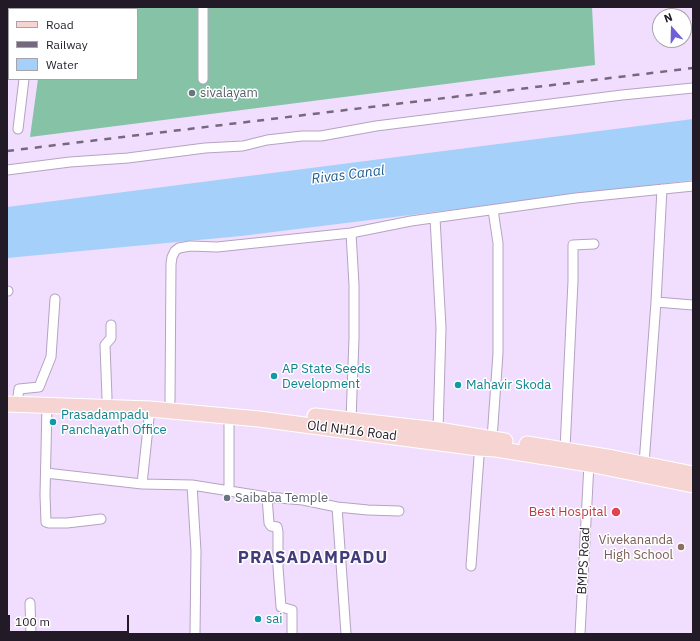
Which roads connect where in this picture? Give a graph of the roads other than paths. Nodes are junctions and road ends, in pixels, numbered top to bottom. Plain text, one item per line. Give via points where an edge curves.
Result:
1 (203, 7) edge
2 (203, 78) dead end
3 (24, 80) edge
4 (693, 88) edge
5 (18, 129) dead end
6 (7, 170) edge
7 (693, 186) edge
8 (662, 189) junction
9 (493, 210) junction
10 (435, 218) junction
11 (351, 233) junction
12 (594, 244) dead end
13 (55, 299) dead end
14 (656, 302) junction
15 (693, 305) edge
16 (111, 326) dead end
17 (11, 398) edge
18 (107, 398) junction
19 (170, 401) junction
20 (47, 405) junction
21 (150, 409) junction
22 (229, 416) junction
23 (351, 420) junction
24 (438, 430) junction
25 (484, 441) junction
26 (565, 449) junction
27 (589, 464) junction
28 (644, 464) junction
29 (46, 473) junction
30 (693, 474) edge
31 (142, 484) junction
32 (192, 485) junction
33 (693, 485) edge
34 (229, 491) junction
35 (267, 497) junction
36 (337, 507) junction
37 (399, 511) dead end
38 (101, 519) dead end
39 (471, 566) dead end
40 (30, 603) dead end
41 (31, 634) edge
42 (195, 634) edge
43 (292, 634) edge
44 (346, 634) edge
45 (580, 634) edge

1 - 2 street
3 - 5 street
4 - 6 street via 376,126 321,136 267,140 243,146
7 - 8 street
8 - 9 street
8 - 14 street
9 - 10 street
9 - 25 street via 498,243 498,353
10 - 11 street
10 - 24 street via 441,328
11 - 19 street via 179,248 172,257 171,264
11 - 23 street via 354,338
12 - 26 street via 573,245
13 - 17 street via 51,357 39,387 19,389
14 - 15 street
14 - 28 street
16 - 18 street via 111,338 105,345
17 - 18 main road, Old NH16 Road
17 - 20 main road, Old NH16 Road
18 - 19 main road, Old NH16 Road
19 - 23 main road, Old NH16 Road
20 - 21 main road, Old NH16 Road
20 - 29 street
21 - 22 main road, Old NH16 Road
21 - 31 street
22 - 25 main road, Old NH16 Road
22 - 34 street
23 - 24 main road, Old NH16 Road
24 - 25 main road, Old NH16 Road
25 - 26 main road, Old NH16 Road
25 - 27 main road, Old NH16 Road via 496,448
25 - 39 street
26 - 28 main road, Old NH16 Road
27 - 33 main road, Old NH16 Road
27 - 45 street, BMPS Road
28 - 30 main road, Old NH16 Road
29 - 31 street
29 - 38 street via 46,522 67,523
31 - 32 street
32 - 34 street
32 - 42 street via 196,551
34 - 35 street
35 - 36 street via 303,500
35 - 43 street via 269,524 277,527 278,532 281,607 292,610
36 - 37 street
36 - 44 street
40 - 41 street

